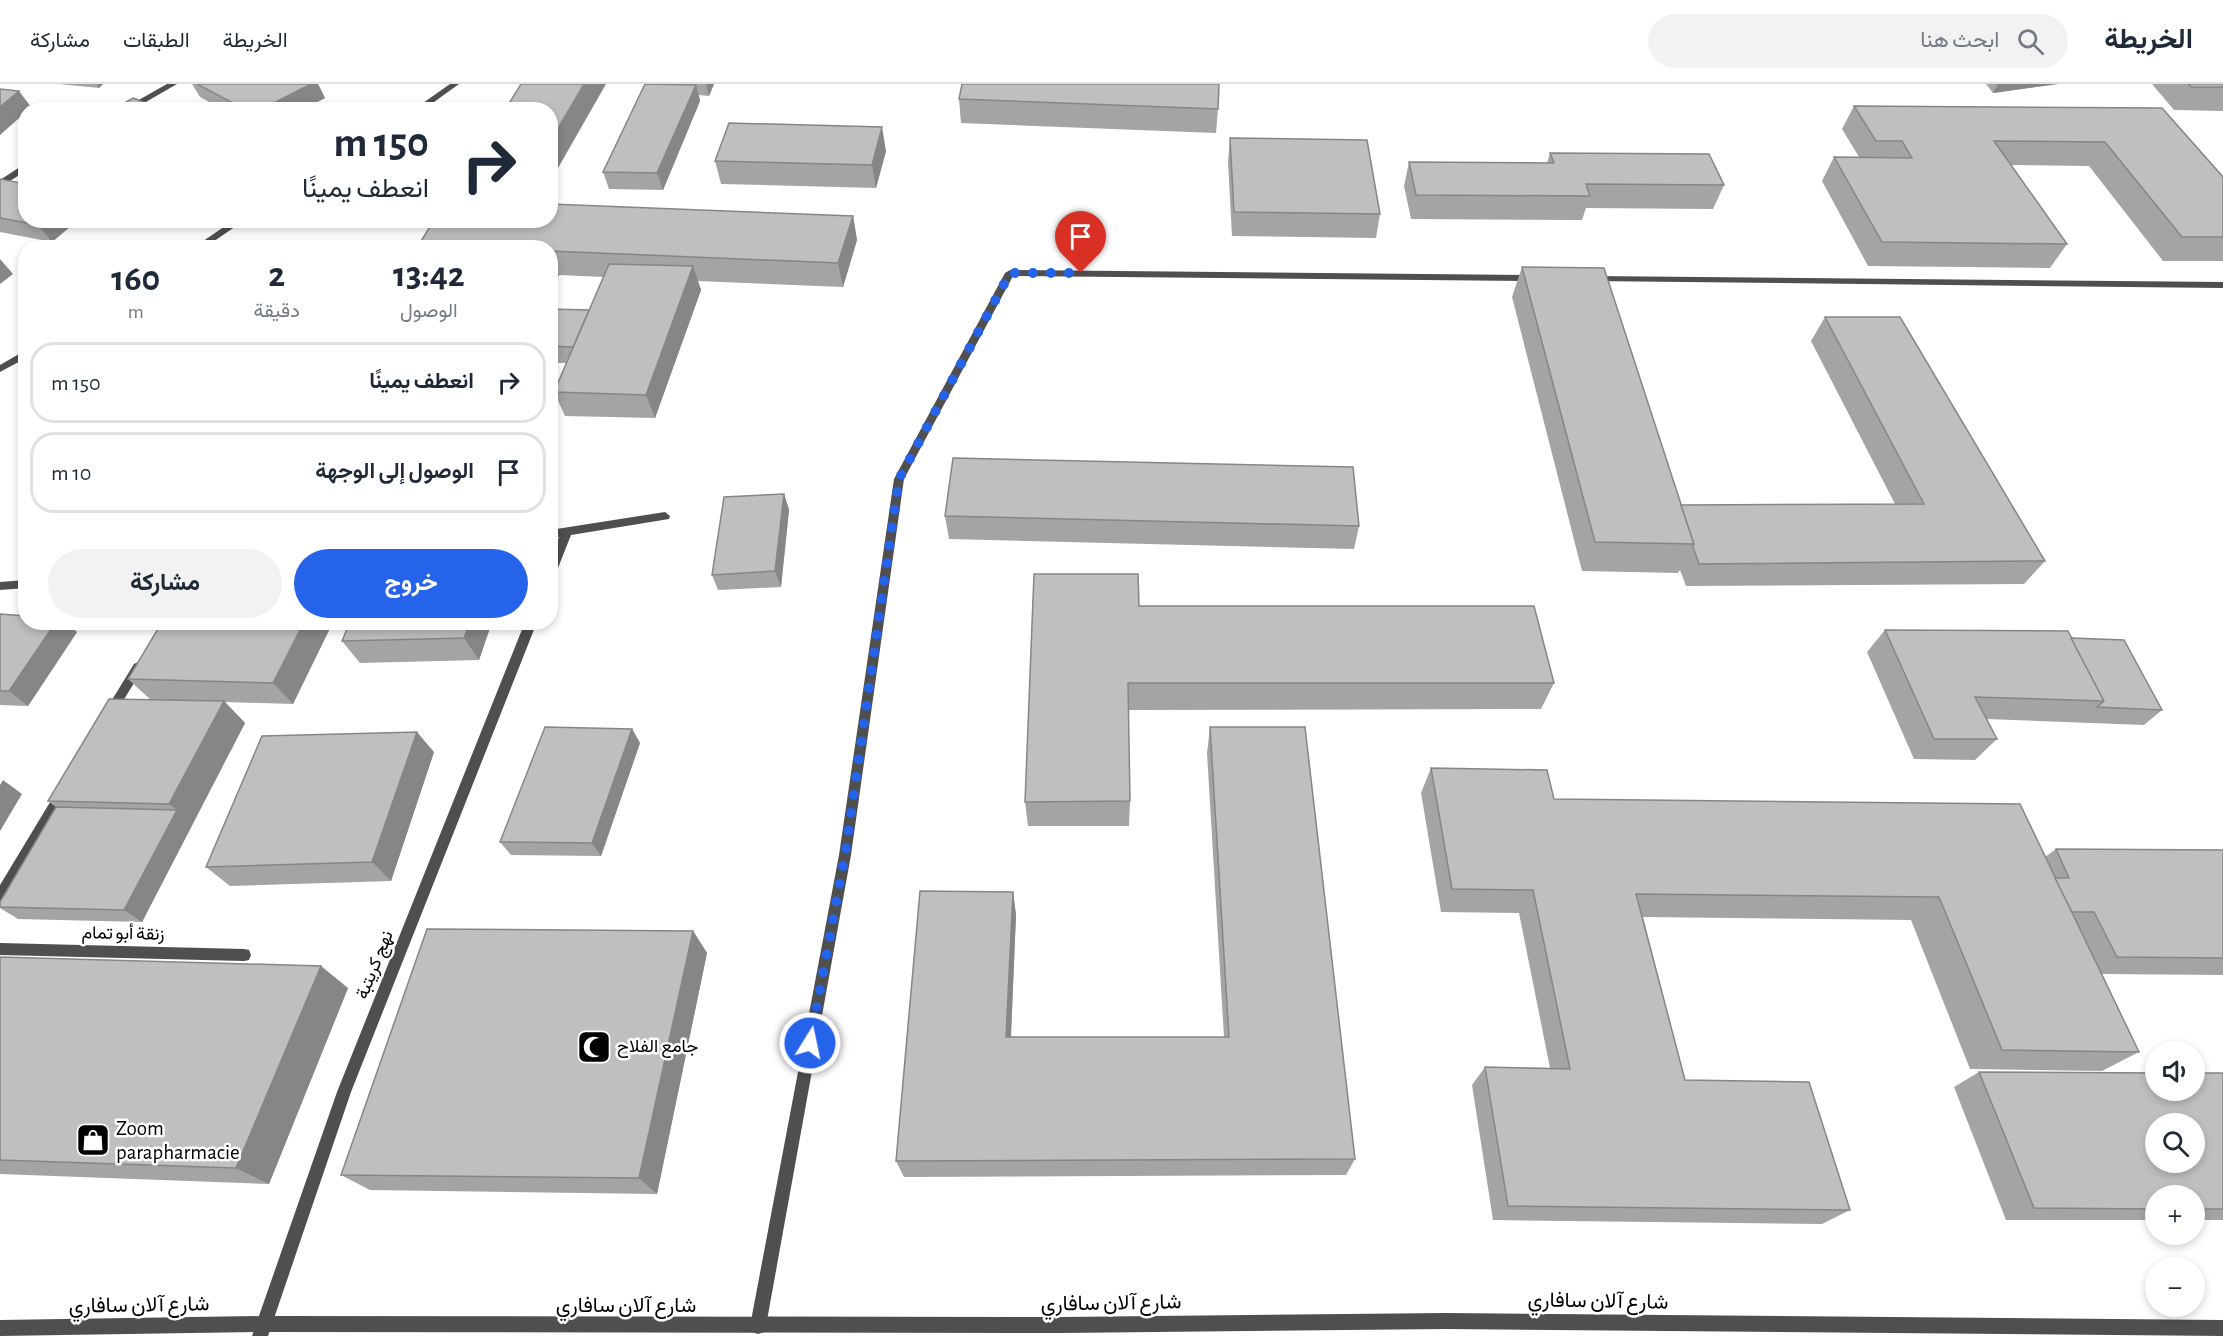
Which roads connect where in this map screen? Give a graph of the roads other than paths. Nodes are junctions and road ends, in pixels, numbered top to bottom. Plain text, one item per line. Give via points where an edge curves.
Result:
1 (173, 84) edge
2 (455, 84) edge
3 (140, 102) edge
4 (429, 102) edge
5 (18, 172) edge
6 (0, 184) edge
7 (228, 228) edge
8 (209, 240) edge
9 (1546, 278) edge
10 (1582, 279) edge
11 (2223, 285) edge
12 (18, 358) edge
13 (0, 369) edge
14 (665, 516) dead end
15 (567, 531) junction
16 (558, 533) edge
17 (558, 553) edge
18 (18, 585) edge
19 (0, 586) edge
20 (528, 630) edge
21 (147, 652) edge
22 (105, 722) edge
23 (69, 782) edge
24 (0, 897) edge
25 (0, 949) edge
26 (244, 955) dead end
27 (758, 1326) junction
28 (0, 1328) edge
29 (2223, 1328) edge
30 (262, 1330) edge
31 (1062, 1331) edge

1 - 3 street
2 - 4 street
5 - 6 street
7 - 8 street
9 - 27 street via 1010,273 899,479 845,855
10 - 11 street
12 - 13 street
14 - 15 street
15 - 16 street
15 - 17 street
18 - 19 street
20 - 30 street, نهج كريتبة via 344,1092
21 - 22 street
23 - 24 street
25 - 26 street, زنقة أبو تمام
27 - 30 street, شارع آلان سافاري
27 - 31 street, شارع آلان سافاري
28 - 30 street, شارع آلان سافاري
29 - 31 street, شارع آلان سافاري via 1446,1320

